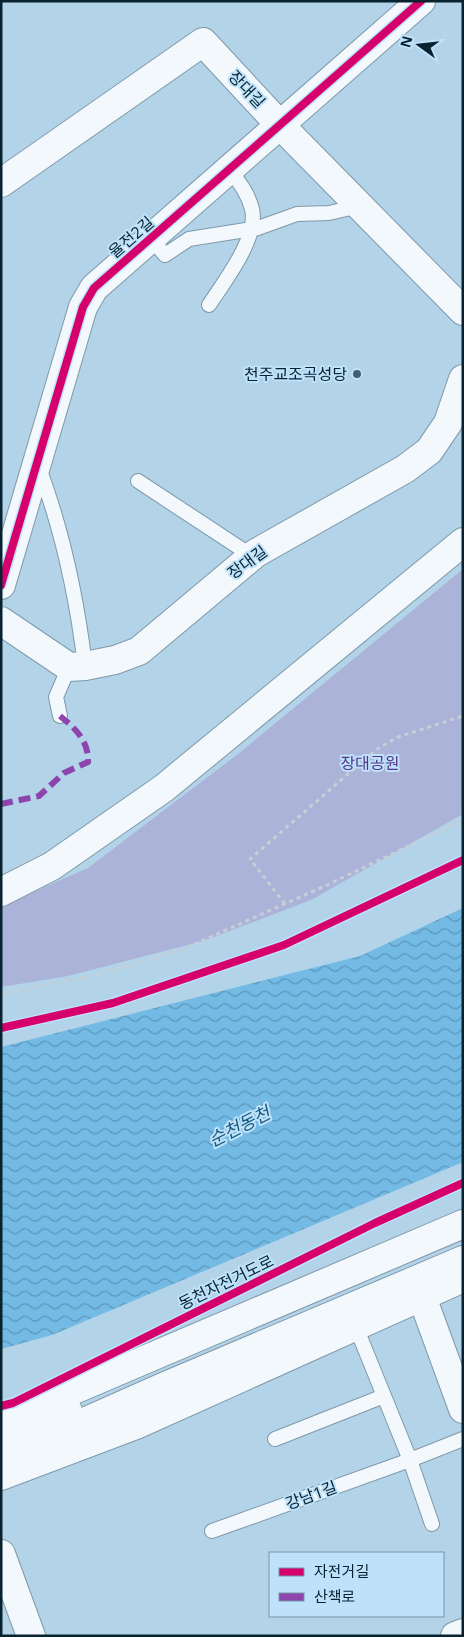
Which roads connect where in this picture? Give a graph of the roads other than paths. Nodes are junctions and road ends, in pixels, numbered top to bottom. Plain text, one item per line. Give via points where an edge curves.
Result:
1 (421, 1) edge
2 (280, 125) junction
3 (229, 169) junction
4 (1, 183) edge
5 (359, 206) junction
6 (251, 229) junction
7 (150, 238) junction
8 (209, 306) dead end
9 (463, 311) edge
10 (463, 379) edge
11 (37, 463) junction
12 (138, 481) dead end
13 (463, 542) edge
14 (252, 556) junction
15 (1, 585) edge
16 (1, 621) edge
17 (77, 667) junction
18 (60, 716) dead end
19 (1, 892) edge
20 (463, 1224) edge
21 (463, 1242) edge
22 (463, 1260) edge
23 (463, 1278) edge
24 (422, 1297) junction
25 (329, 1309) junction
26 (356, 1327) junction
27 (384, 1396) junction
28 (463, 1409) edge
29 (1, 1421) edge
30 (463, 1438) edge
31 (1, 1439) edge
32 (275, 1439) dead end
33 (37, 1445) junction
34 (1, 1459) edge
35 (410, 1460) junction
36 (1, 1469) edge
37 (1, 1476) edge
38 (432, 1524) dead end
39 (212, 1531) dead end
40 (1, 1554) edge
41 (463, 1633) edge
42 (30, 1636) edge
43 (456, 1636) edge

1 - 2 street, 율전2길
2 - 3 street, 율전2길
2 - 4 street, 장대길 via 203,42
2 - 5 street, 장대길
3 - 6 lane via 249,199 253,211
3 - 7 street, 율전2길
5 - 6 lane via 329,213 297,214
5 - 9 street, 장대길
6 - 7 lane via 190,239 165,254
6 - 8 lane via 246,246
7 - 11 street, 율전2길 via 94,288 83,307
10 - 14 street, 장대길 via 448,423 429,451 405,469
11 - 15 street, 율전2길
11 - 17 lane via 53,505 80,620
12 - 14 lane
13 - 19 street via 164,788 52,866
14 - 17 street, 장대길 via 139,651 115,660
16 - 17 street
17 - 18 lane via 56,698
20 - 29 street
21 - 25 street
22 - 25 street
23 - 24 street
24 - 26 street
24 - 28 street
25 - 31 street
25 - 33 street
26 - 27 lane
26 - 37 street via 136,1425
27 - 32 lane
27 - 35 lane
30 - 35 lane, 강남1길
33 - 34 street
33 - 36 street
35 - 38 lane
35 - 39 lane, 강남1길
40 - 42 street
41 - 43 street

